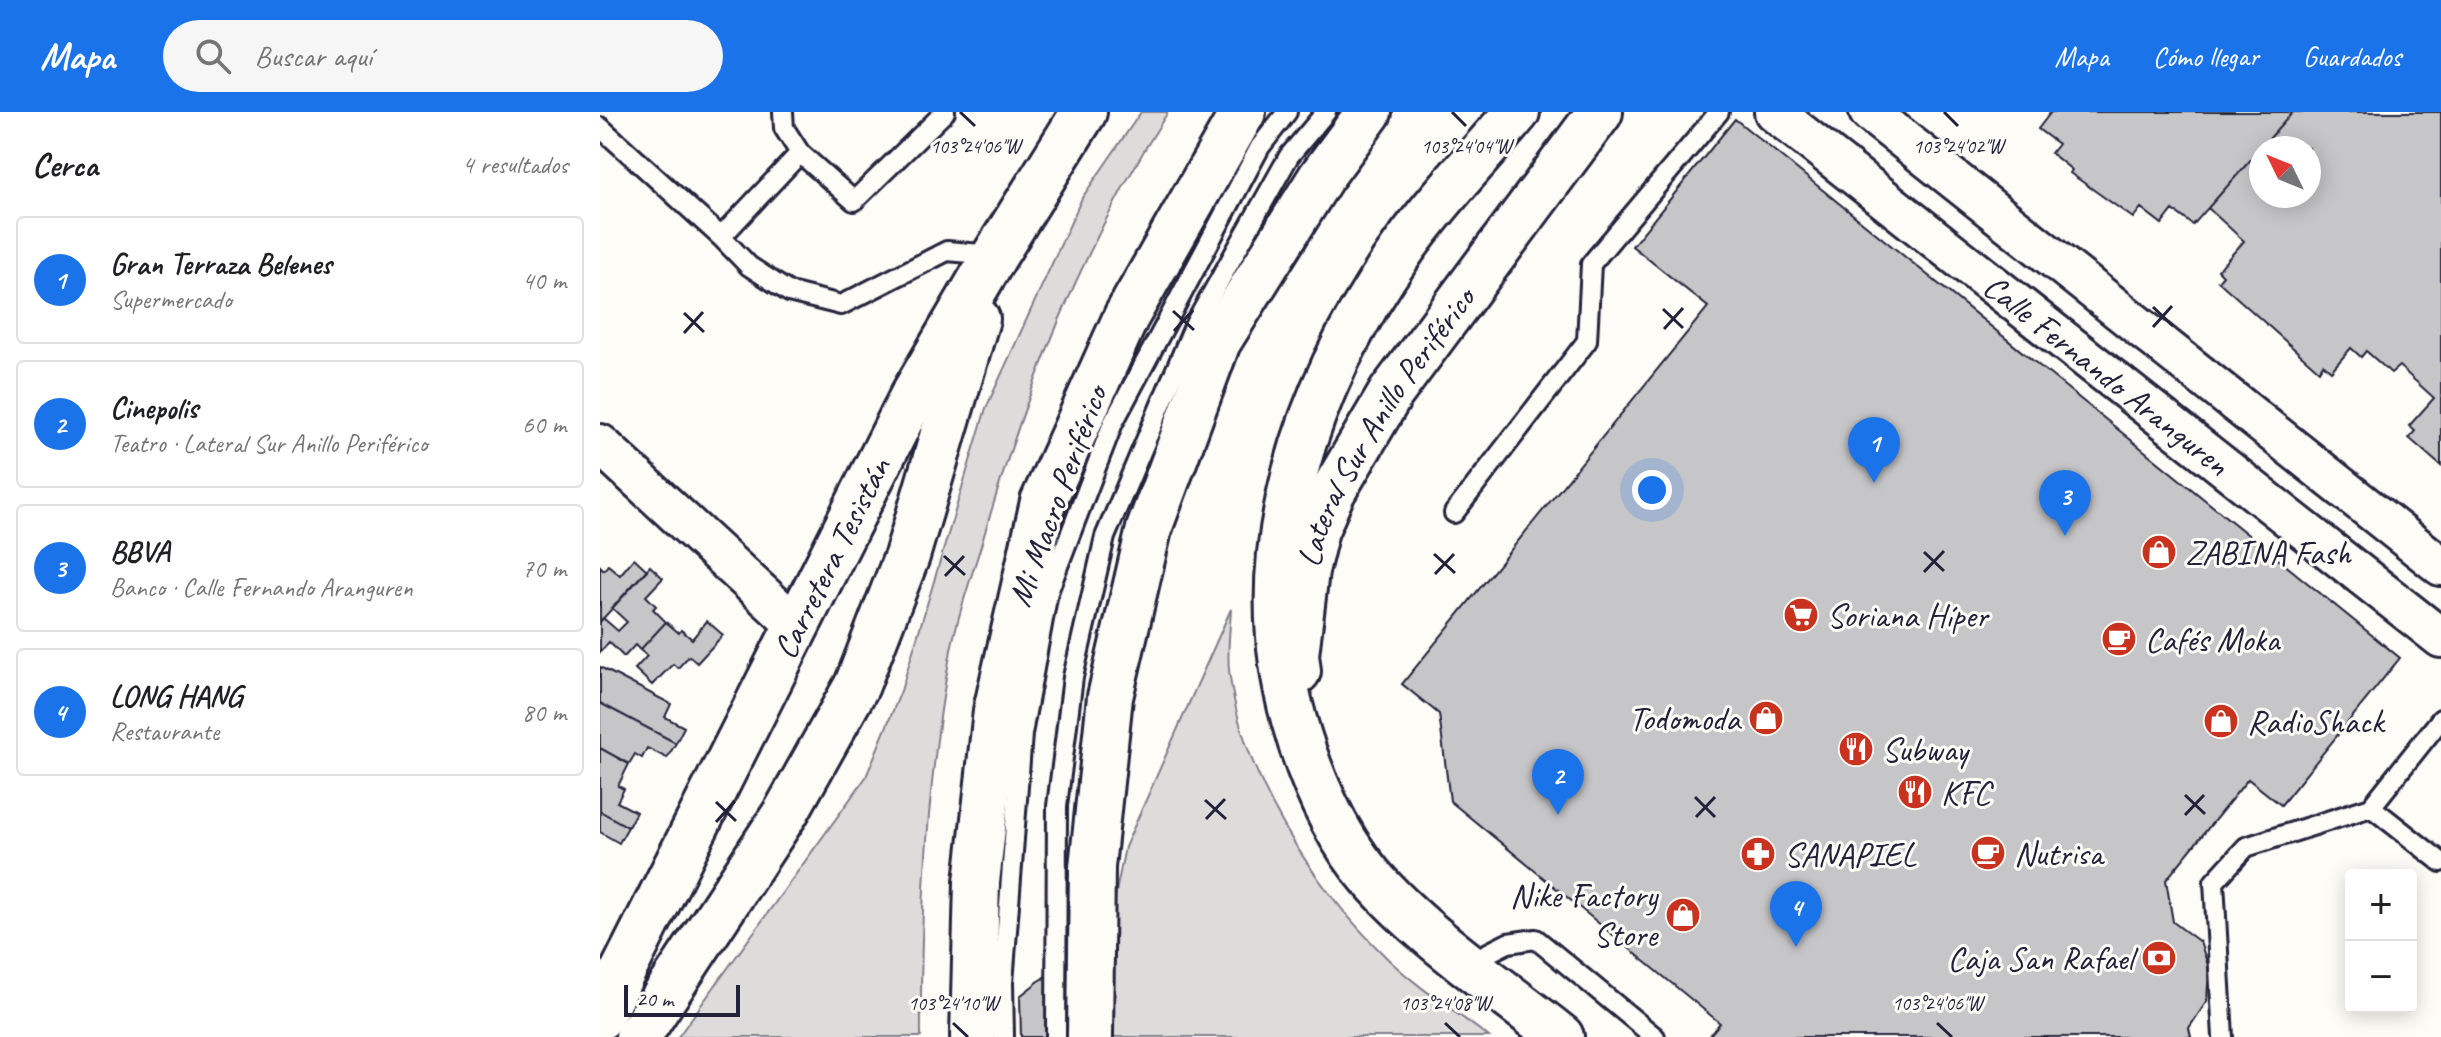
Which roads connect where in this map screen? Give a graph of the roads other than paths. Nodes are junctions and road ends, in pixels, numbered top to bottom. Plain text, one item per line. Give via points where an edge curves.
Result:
1 (783, 112) edge
2 (945, 112) edge
3 (1084, 112) edge
4 (1243, 112) edge
5 (1287, 112) edge
6 (1326, 112) edge
7 (1369, 112) edge
8 (1517, 112) edge
9 (1600, 112) edge
10 (1719, 112) edge
11 (1774, 112) edge
12 (1869, 112) edge
13 (600, 127) edge
14 (800, 153) junction
15 (721, 237) junction
16 (995, 255) junction
17 (2066, 268) junction
18 (2029, 313) junction
19 (600, 444) edge
20 (1454, 513) dead end
21 (2441, 566) edge
22 (798, 627) junction
23 (2440, 635) edge
24 (2441, 719) edge
25 (1318, 788) junction
26 (2371, 807) junction
27 (2441, 862) edge
28 (1468, 963) junction
29 (600, 1017) edge
30 (638, 1037) edge
31 (973, 1037) edge
32 (1004, 1037) edge
33 (1056, 1037) edge
34 (1090, 1037) edge
35 (1561, 1037) edge
36 (1655, 1037) edge
37 (2223, 1037) edge

1 - 14 lane via 784,128
2 - 14 lane via 854,201
3 - 16 main road, Carretera Tesistán
4 - 31 main road via 1126,317 1043,502 996,711 977,882
5 - 32 lane, Mi Macro Periférico via 1260,147 1113,423 1048,592 1022,734 1003,983
6 - 33 lane, Mi Macro Periférico via 1289,156 1195,324 1105,537 1073,677 1057,806
7 - 34 main road via 1321,177 1218,342 1149,529 1110,697 1092,867
8 - 25 main road via 1375,289 1324,387 1295,468 1279,557 1280,653 1288,699
9 - 25 main road, Lateral Sur Anillo Periférico via 1391,393 1316,530 1296,655
10 - 20 lane via 1591,264 1587,341
11 - 18 street, Calle Fernando Aranguren
12 - 17 street, Calle Fernando Aranguren
13 - 15 lane
14 - 15 lane
15 - 16 lane via 749,266 789,292 841,305 947,251
16 - 22 main road, Carretera Tesistán via 913,395
16 - 30 main road via 907,556 857,685 786,812
17 - 18 street
17 - 21 street, Calle Fernando Aranguren
18 - 23 street, Calle Fernando Aranguren
19 - 22 street
22 - 29 main road, Carretera Tesistán
24 - 26 lane
25 - 28 main road via 1370,875 1408,915
26 - 27 lane
26 - 37 lane via 2246,847 2214,882
28 - 35 main road
28 - 36 lane via 1508,943 1536,939

